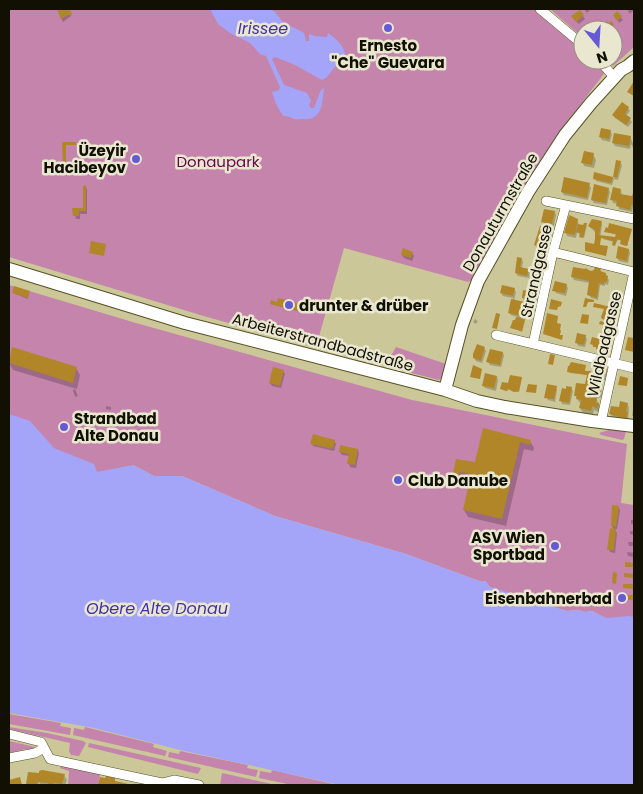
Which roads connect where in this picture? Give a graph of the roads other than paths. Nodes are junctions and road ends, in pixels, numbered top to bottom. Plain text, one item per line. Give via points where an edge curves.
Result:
1 (540, 9) edge
2 (573, 37) edge
3 (634, 53) edge
4 (634, 61) edge
5 (614, 70) edge
6 (618, 73) junction
7 (546, 201) dead end
8 (566, 205) junction
9 (634, 219) edge
10 (553, 252) junction
11 (9, 269) edge
12 (634, 272) edge
13 (496, 335) dead end
14 (533, 344) junction
15 (614, 363) junction
16 (634, 368) edge
17 (445, 390) junction
18 (601, 422) junction
19 (634, 426) edge
20 (9, 734) edge
21 (44, 748) junction
22 (9, 758) edge
23 (198, 785) edge

1 - 2 street
3 - 6 main road, Donauturmstraße
4 - 6 main road, Donauturmstraße
5 - 6 street
6 - 17 main road, Donauturmstraße via 565,135 528,192 478,281 462,325
7 - 8 street
8 - 9 street
8 - 10 street, Strandgasse
10 - 12 street
10 - 14 street, Strandgasse
11 - 17 main road, Arbeiterstrandbadstraße via 185,323
12 - 15 street, Wildbadgasse
13 - 14 street
14 - 15 street
15 - 16 street
15 - 18 street, Wildbadgasse
17 - 18 main road, Arbeiterstrandbadstraße via 477,401
18 - 19 main road, Arbeiterstrandbadstraße
20 - 21 street via 41,742
21 - 22 street
21 - 23 street via 50,759 162,782 174,780

